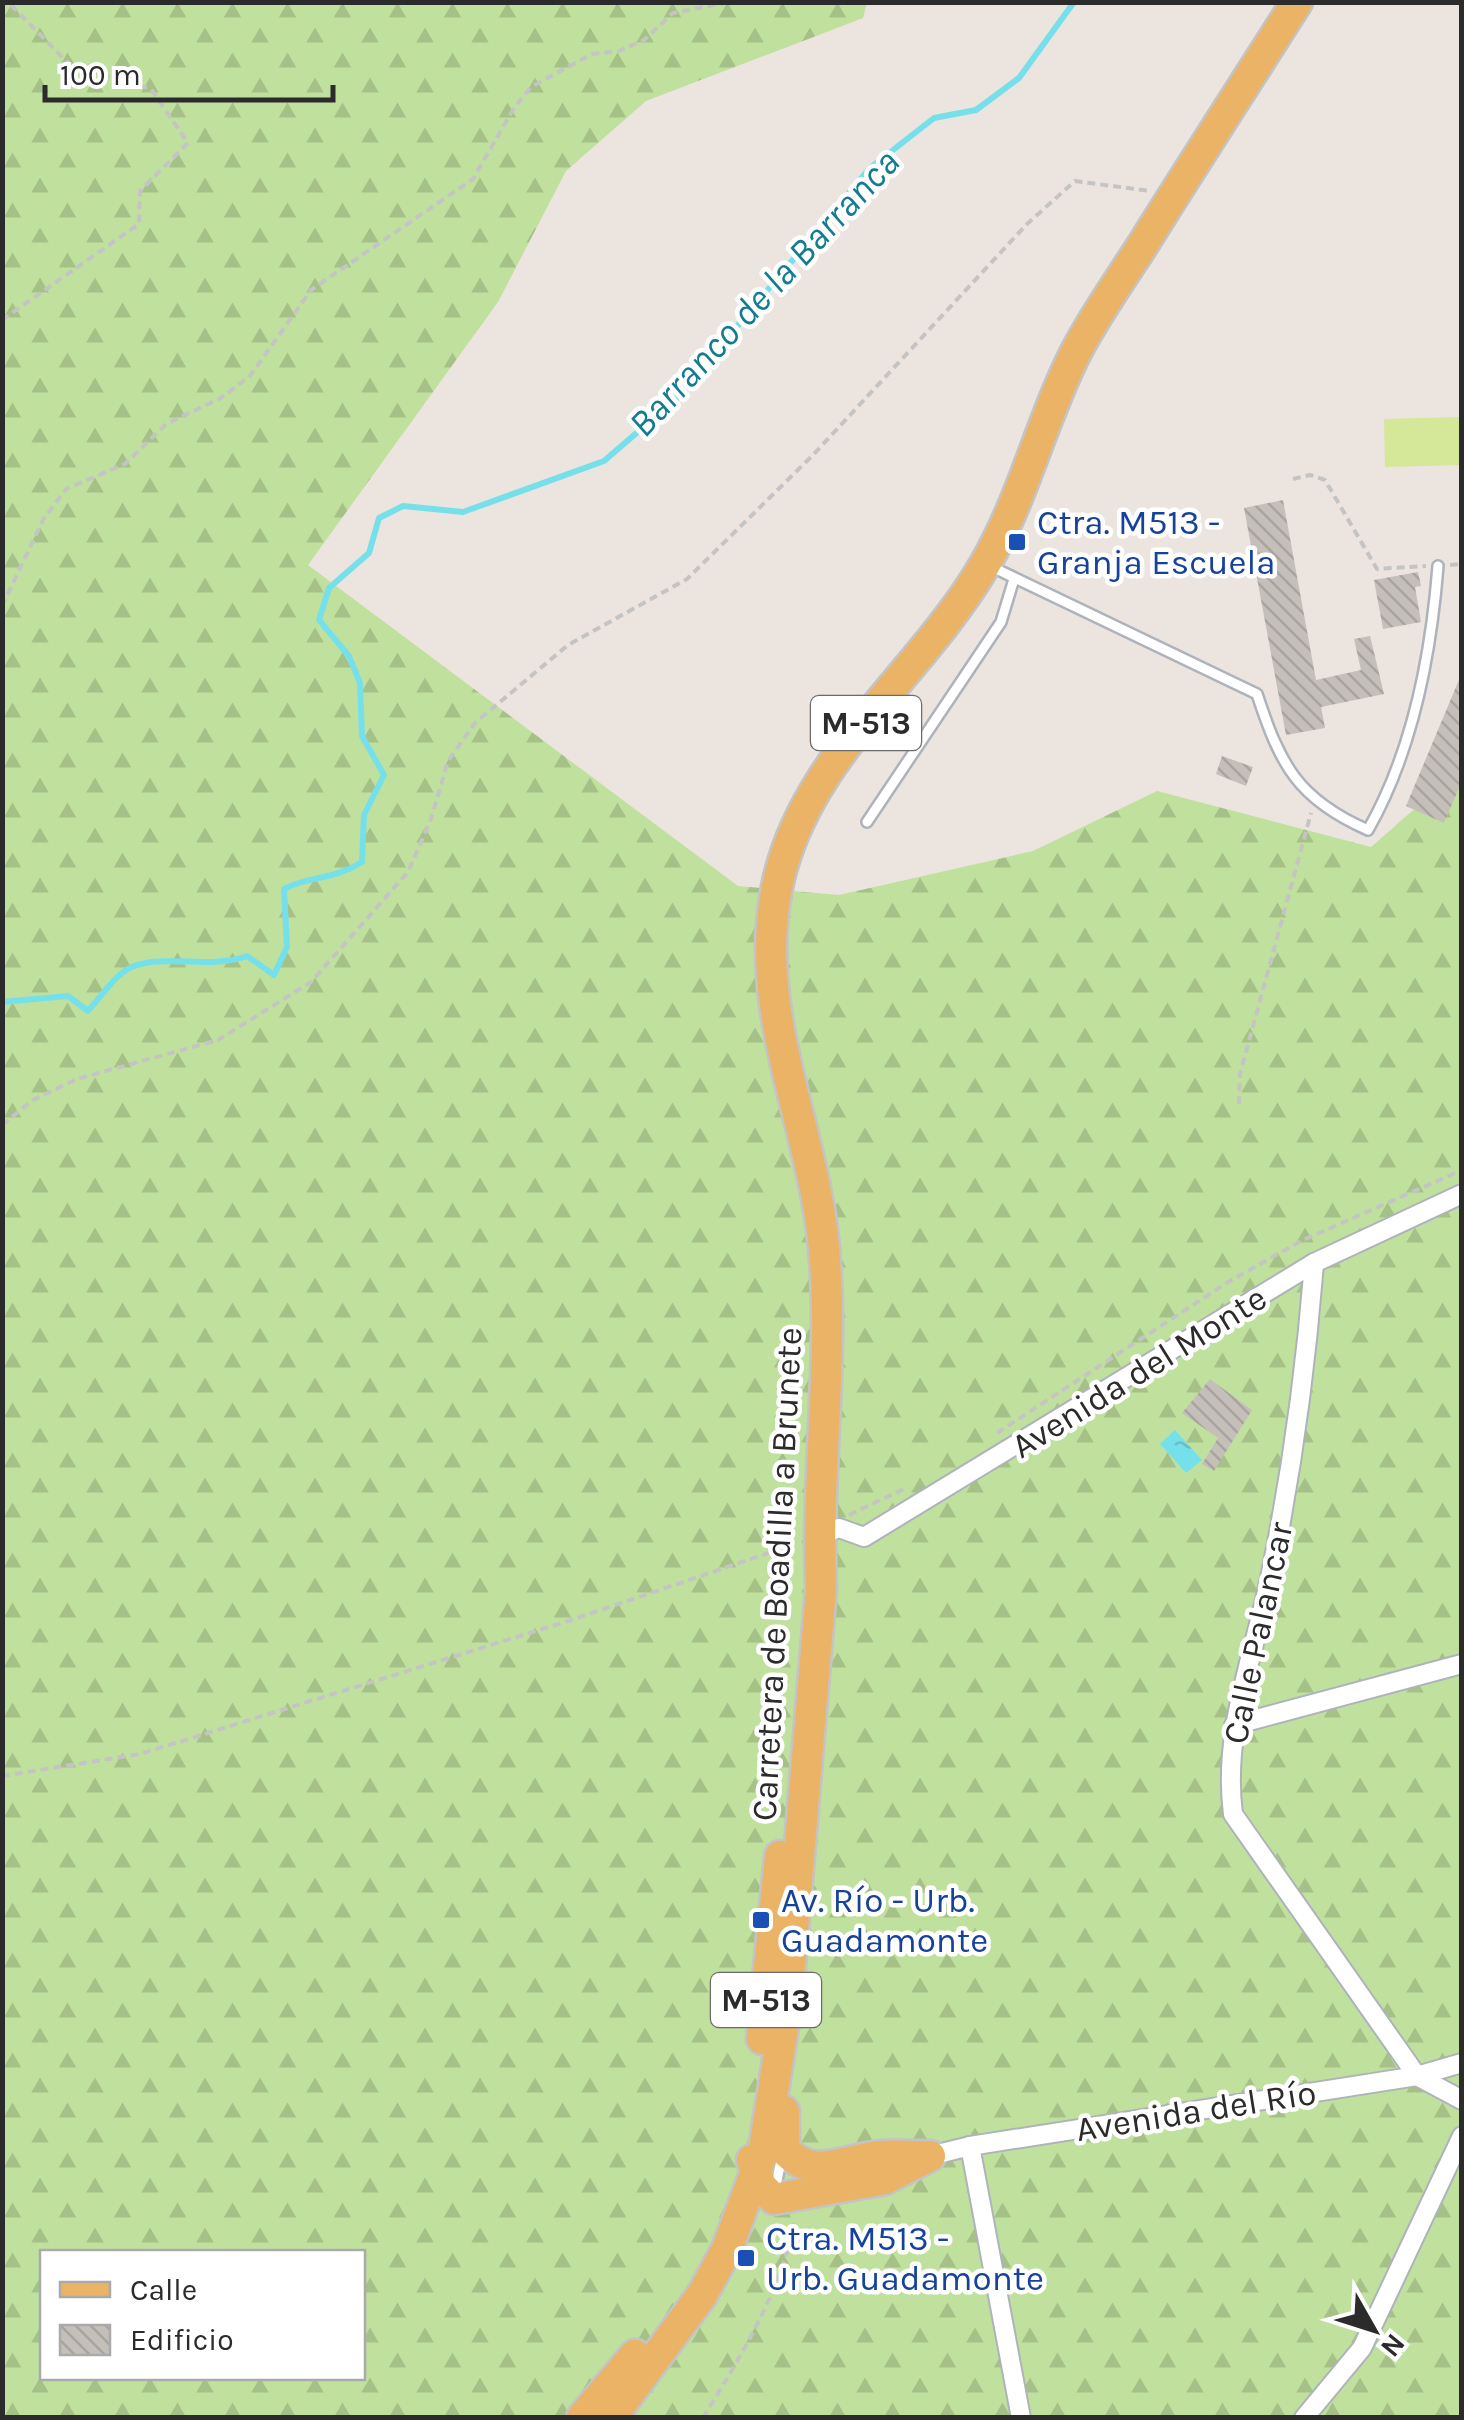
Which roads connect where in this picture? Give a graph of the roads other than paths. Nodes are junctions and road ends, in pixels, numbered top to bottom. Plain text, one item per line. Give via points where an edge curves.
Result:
1 (1297, 2) edge
2 (986, 563) junction
3 (1438, 566) road end
4 (1014, 579) junction
5 (866, 822) dead end
6 (1462, 1194) edge
7 (1314, 1263) junction
8 (829, 1532) junction
9 (1462, 1664) edge
10 (1234, 1725) junction
11 (786, 1800) junction
12 (1462, 2063) edge
13 (1418, 2076) junction
14 (1462, 2100) edge
15 (1462, 2136) edge
16 (970, 2146) junction
17 (930, 2156) joint
18 (782, 2176) junction
19 (582, 2418) edge
20 (591, 2418) edge
21 (611, 2418) edge
22 (625, 2418) edge
23 (1021, 2418) edge
24 (1304, 2418) edge

1 - 2 main road, Carretera de Boadilla a Brunete / M-513 via 1080,345
2 - 4 lane
2 - 8 main road, Carretera de Boadilla a Brunete / M-513 via 953,616 814,792 776,888 772,986 818,1205 827,1302
3 - 4 lane via 1431,646 1388,795 1368,830 1317,800 1278,759 1257,694
4 - 5 lane via 1001,622
6 - 7 street, Avenida del Monte
7 - 8 street, Avenida del Monte via 864,1537
7 - 10 street, Calle Palancar via 1296,1453
8 - 11 main road, M-513 via 806,1586
8 - 18 main road, Carretera de Boadilla a Brunete / M-513 via 780,2056
9 - 10 street
10 - 13 street, Calle Palancar via 1233,1814
11 - 18 main road via 790,1840 766,2078
11 - 19 main road, M-513 via 754,2096 734,2183 672,2304
12 - 13 street, Avenida del Río
13 - 14 street, Calle Palancar
13 - 16 street, Avenida del Río
15 - 24 street via 1362,2348
16 - 17 street, Avenida del Río
16 - 23 street
17 - 18 main road via 880,2156
18 - 20 main road via 712,2253 675,2312
18 - 21 main road, Carretera de Boadilla a Brunete / M-513
18 - 22 main road, M-513 via 695,2323

